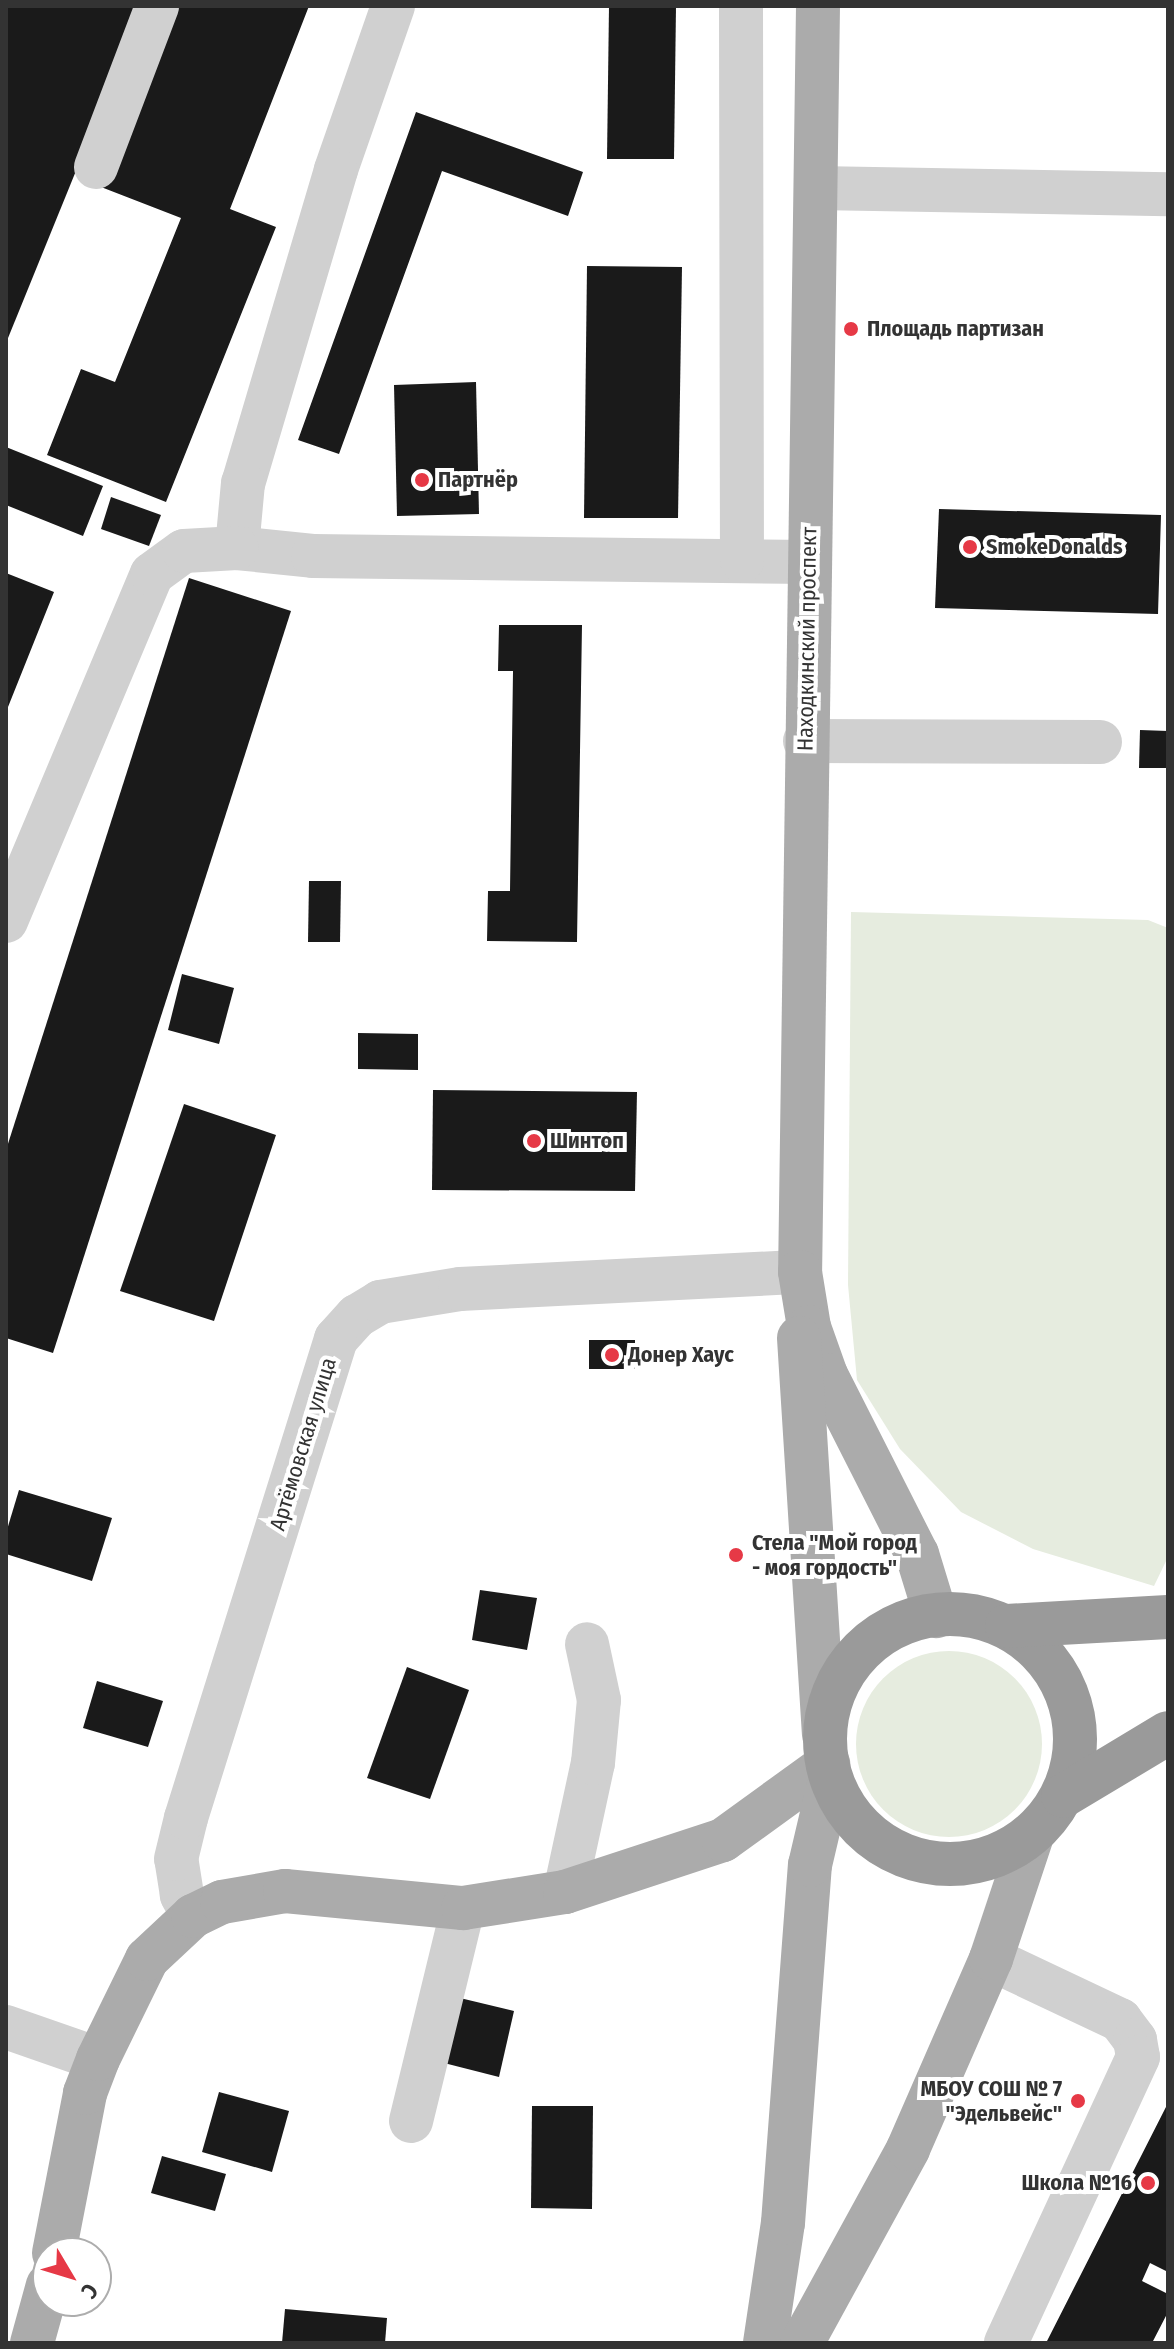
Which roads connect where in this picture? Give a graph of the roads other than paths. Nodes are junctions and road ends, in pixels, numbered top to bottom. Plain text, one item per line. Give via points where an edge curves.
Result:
1 (157, 6) edge
2 (393, 6) edge
3 (741, 6) edge
4 (818, 6) edge
5 (96, 167) dead end
6 (816, 188) junction
7 (1168, 194) edge
8 (237, 548) junction
9 (742, 561) junction
10 (809, 562) junction
11 (805, 741) junction
12 (1100, 742) dead end
13 (6, 921) edge
14 (800, 1272) junction
15 (936, 1616) junction
16 (1168, 1617) edge
17 (1007, 1626) junction
18 (587, 1644) dead end
19 (1168, 1733) edge
20 (827, 1759) junction
21 (1063, 1796) junction
22 (1032, 1836) junction
23 (565, 1892) junction
24 (463, 1908) junction
25 (193, 1916) junction
26 (991, 1959) junction
27 (6, 2027) edge
28 (98, 2059) junction
29 (411, 2121) dead end
30 (57, 2237) edge
31 (39, 2317) edge
32 (32, 2343) edge
33 (765, 2343) edge
34 (802, 2343) edge
35 (1006, 2343) edge

1 - 5 street
2 - 8 street via 336,170 246,470
3 - 9 street
4 - 6 main road, Находкинский проспект
6 - 7 street
6 - 10 main road, Находкинский проспект
8 - 9 street via 313,556
8 - 13 street via 184,551 152,574
9 - 10 street
10 - 11 main road, Находкинский проспект
11 - 12 street
11 - 14 main road, Находкинский проспект
14 - 15 main road via 809,1327 826,1375 917,1554
14 - 20 main road via 809,1552
14 - 25 street, Артёмовская улица via 460,1289 380,1302 357,1316 336,1339 186,1818 176,1859 182,1895
15 - 17 highway via 961,1613
15 - 20 highway via 910,1619 869,1643 837,1683
16 - 17 highway
17 - 21 highway via 1046,1656 1070,1700 1077,1748
18 - 23 street via 599,1700 593,1763
19 - 21 highway
20 - 22 highway via 854,1823 893,1853 945,1866 990,1860
20 - 23 main road via 723,1840 667,1863
20 - 33 main road via 810,1865 783,2223
21 - 22 highway
22 - 26 main road
23 - 24 main road
24 - 25 main road via 285,1891 222,1902
24 - 29 street
25 - 28 main road via 147,1959
26 - 34 main road via 908,2149
26 - 35 street via 1120,2020 1135,2040 1138,2057
27 - 28 street
28 - 30 main road via 85,2093
31 - 32 main road

